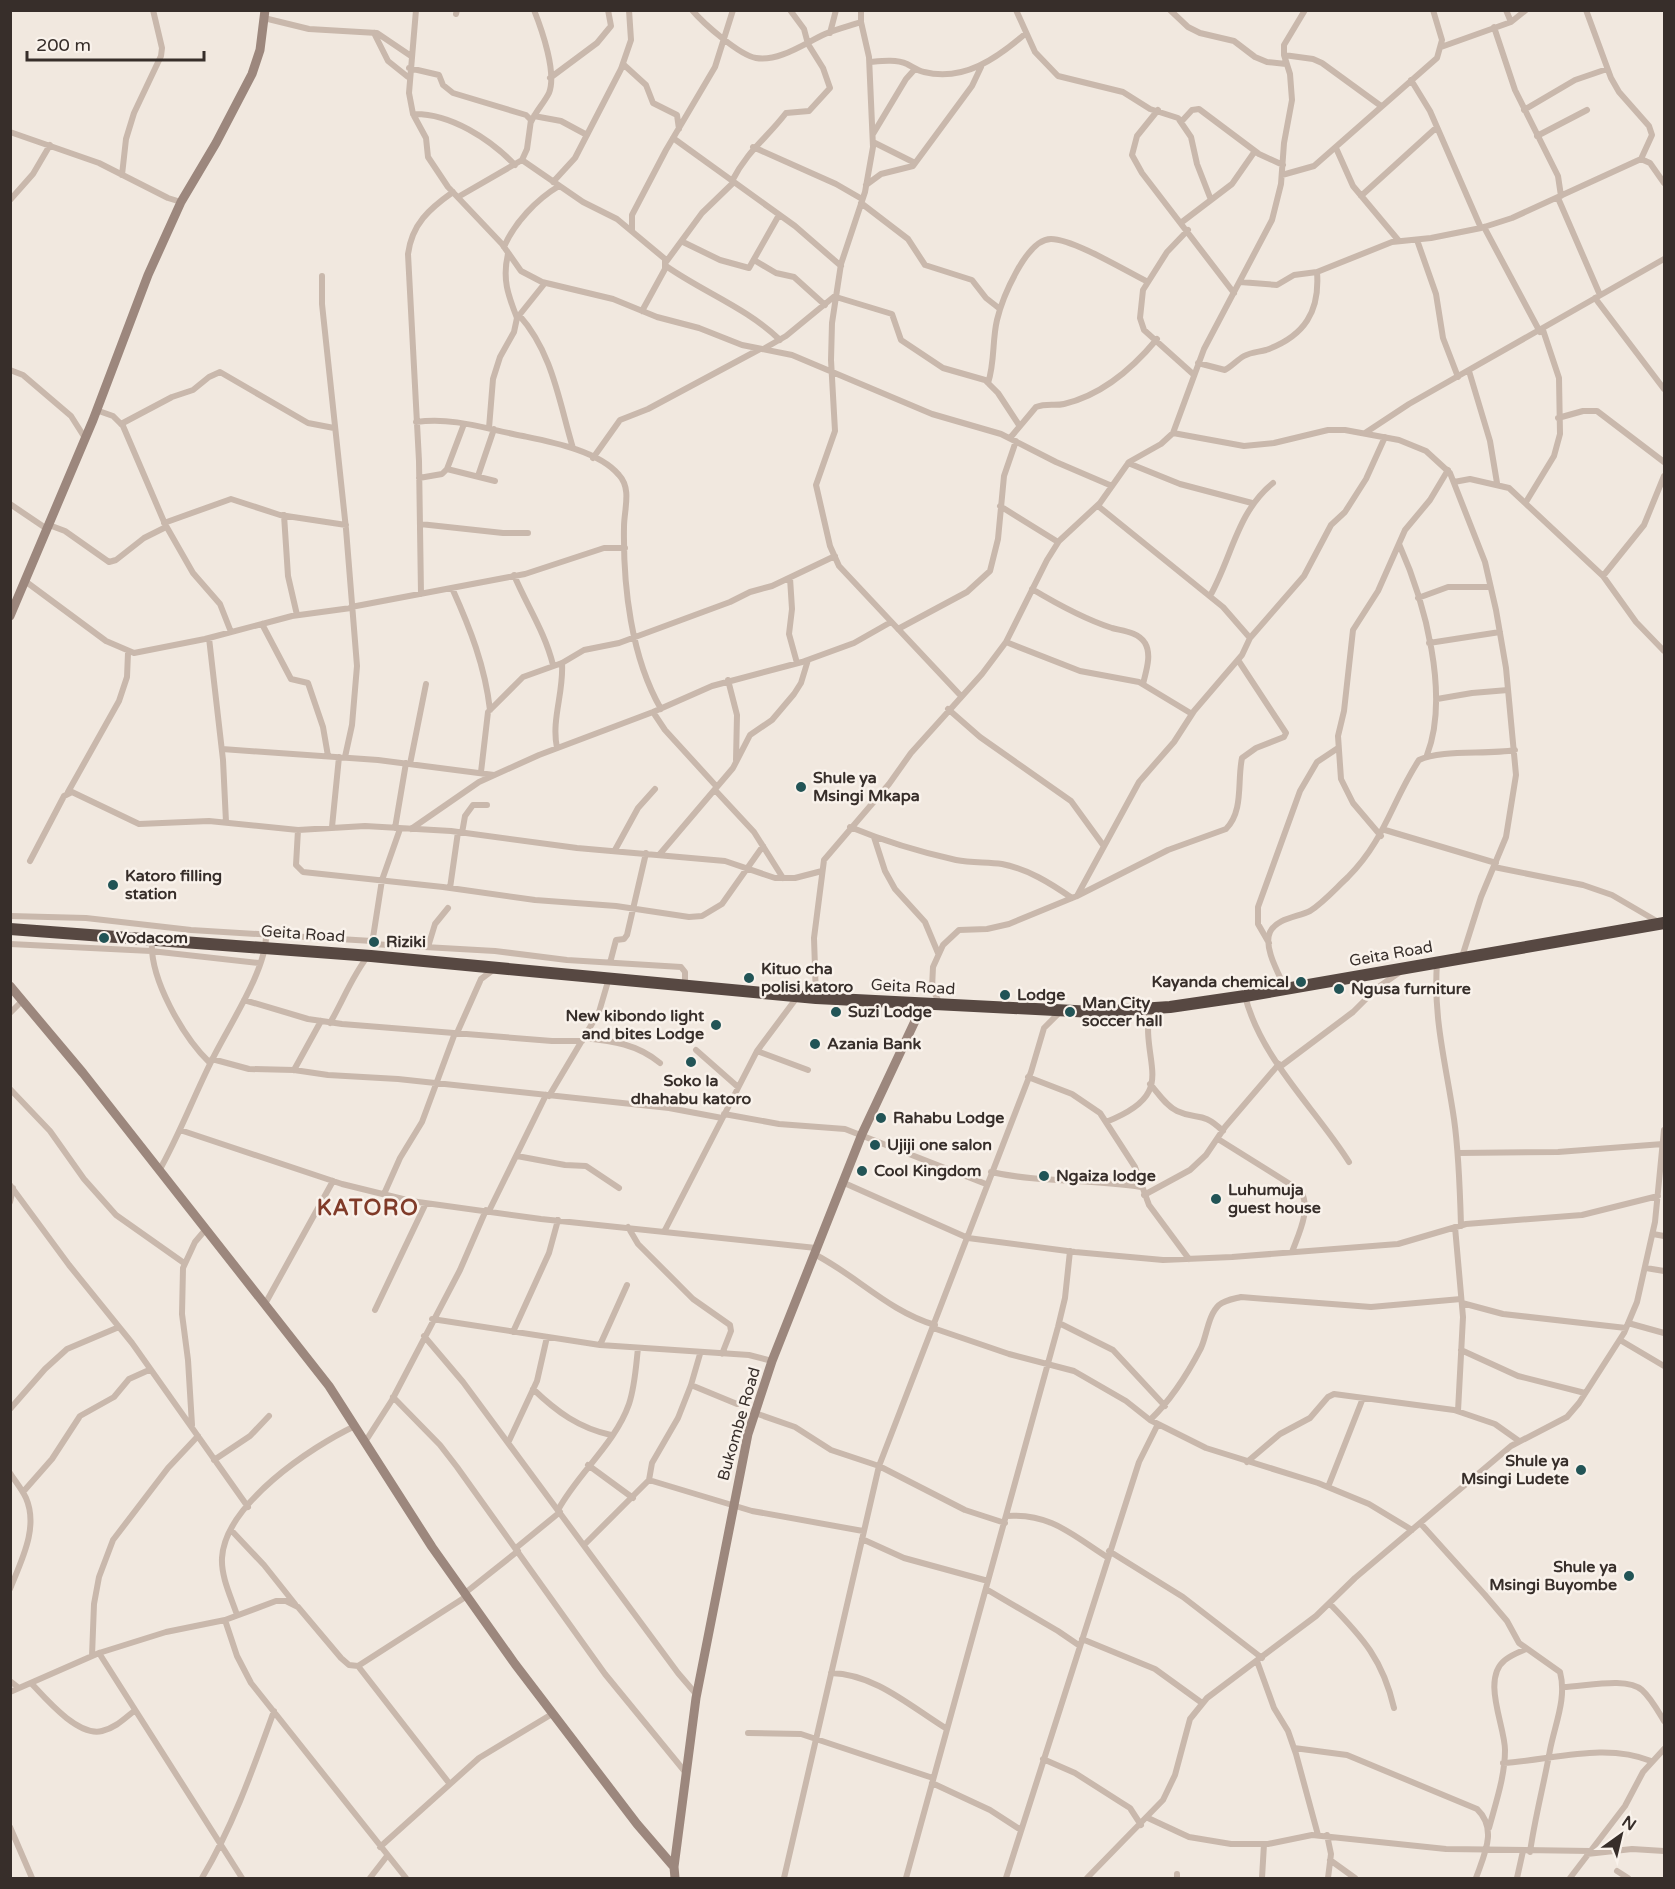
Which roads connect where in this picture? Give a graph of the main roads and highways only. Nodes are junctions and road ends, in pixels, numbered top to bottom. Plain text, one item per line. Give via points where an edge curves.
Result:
1 (1663, 923) edge
2 (10, 929) edge

1 - 2 highway, Geita Road via 1245,996 1094,1012 816,998 495,967 371,949 266,942 152,946

